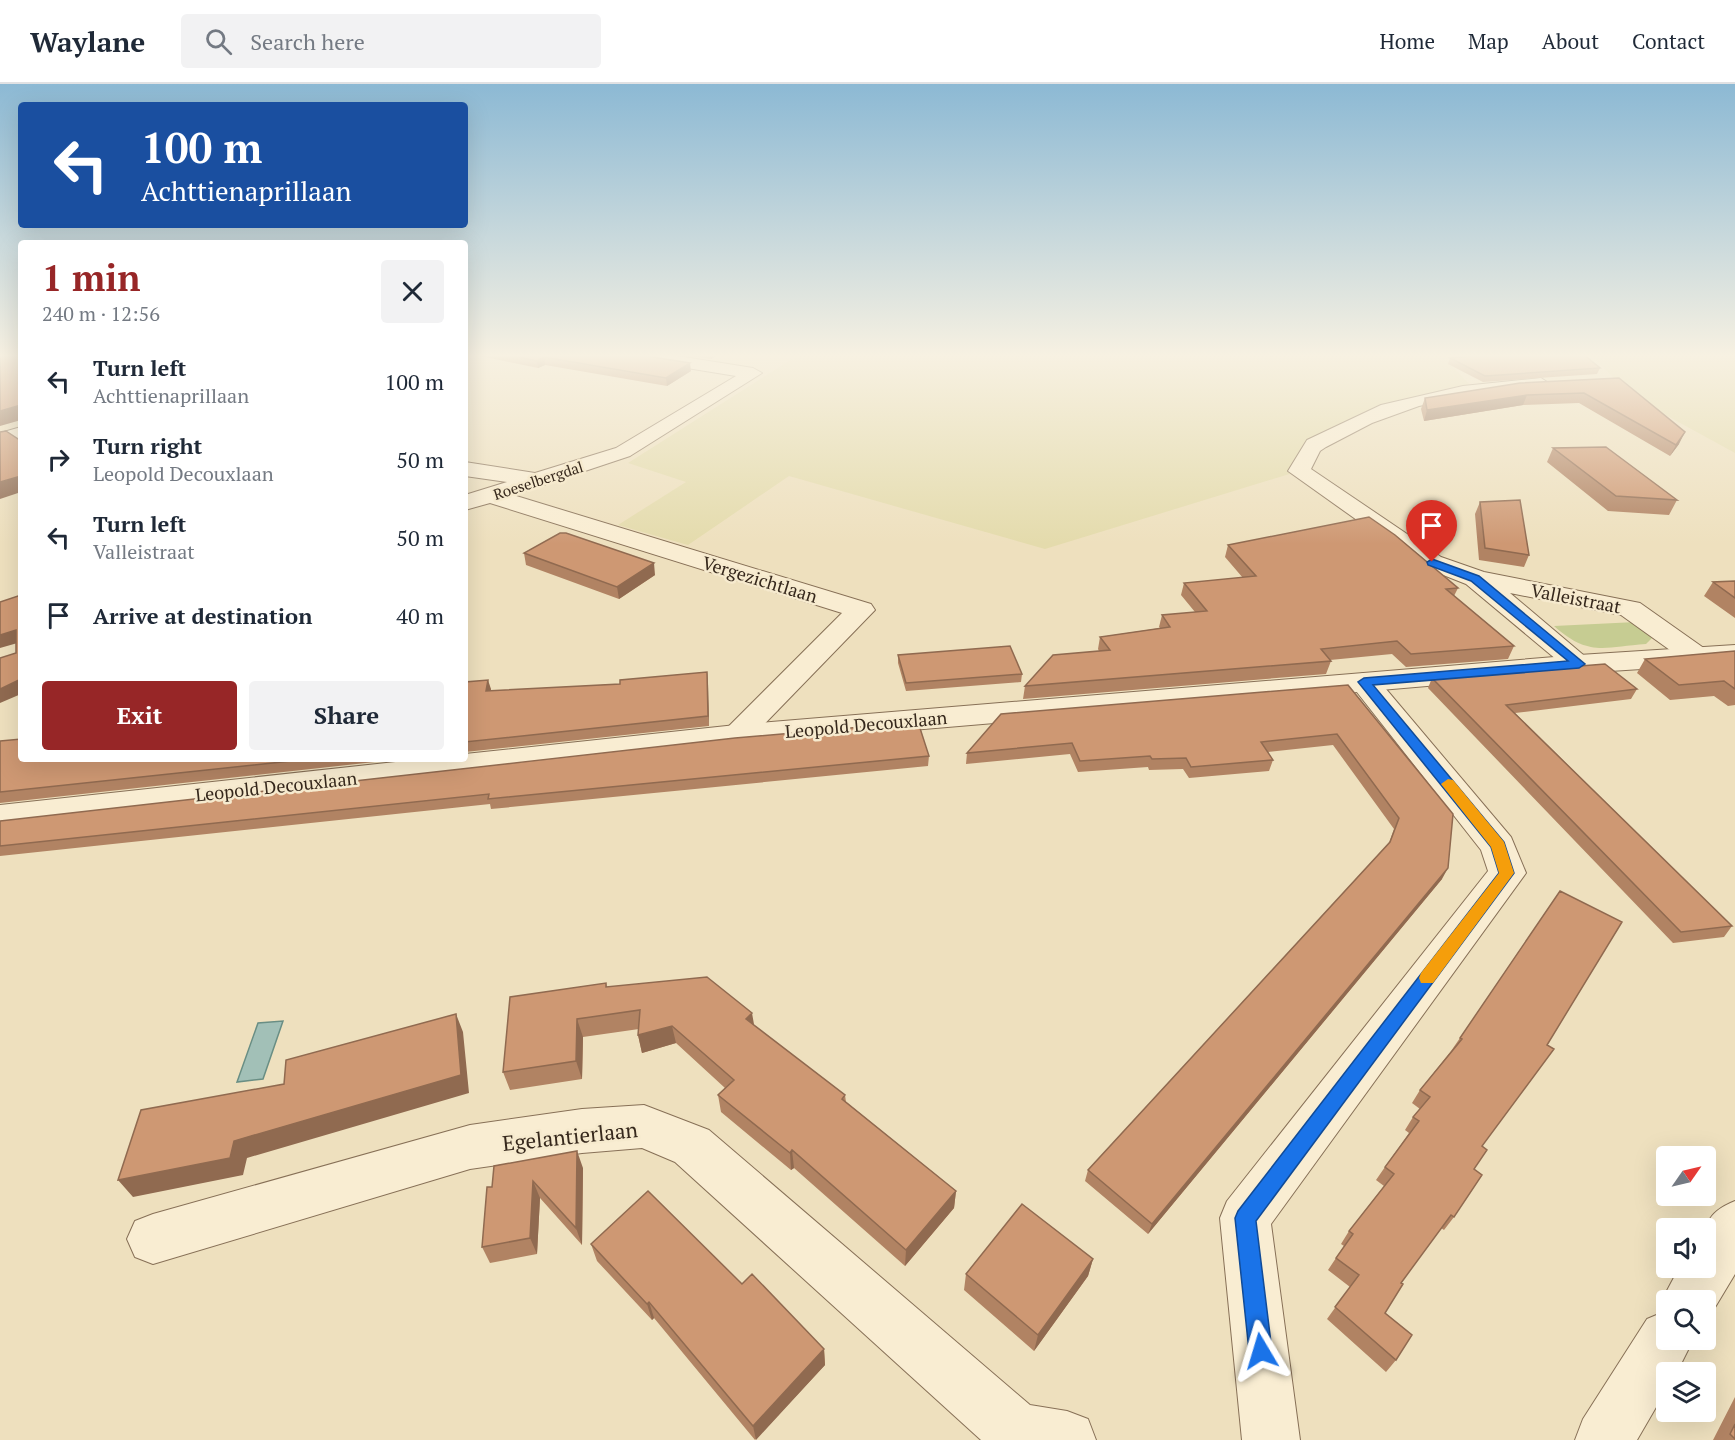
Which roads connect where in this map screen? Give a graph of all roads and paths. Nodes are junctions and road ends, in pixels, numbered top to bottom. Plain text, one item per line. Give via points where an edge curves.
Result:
1 (680, 417) edge
2 (1370, 417) edge
3 (18, 434) edge
4 (0, 440) edge
5 (468, 469) edge
6 (538, 480) junction
7 (477, 499) edge
8 (1475, 578) junction
9 (1735, 654) edge
10 (1698, 657) junction
11 (1579, 664) junction
12 (1364, 682) junction
13 (736, 735) junction
14 (0, 817) edge
15 (1735, 1226) edge
16 (153, 1239) dead end
17 (1695, 1290) edge
18 (1659, 1350) edge
19 (1067, 1440) edge
20 (1271, 1440) edge
21 (1604, 1440) edge

1 - 6 street, Roeselbergdal via 623,452
2 - 8 street, Valleistraat via 1312,447 1299,471 1432,562
3 - 4 street
5 - 6 street
6 - 7 street, Roeselbergdal
7 - 13 street, Vergezichtlaan via 861,610
8 - 10 street, Valleistraat via 1630,609
8 - 11 street, Valleistraat
9 - 10 street, Leopold Decouxlaan
10 - 11 street, Leopold Decouxlaan
11 - 12 street, Leopold Decouxlaan
12 - 13 street, Leopold Decouxlaan
12 - 20 street via 1498,846 1507,873 1245,1218
13 - 14 street, Leopold Decouxlaan
15 - 17 street
16 - 19 street, Egelantierlaan via 470,1147 644,1126 692,1146 1017,1433
18 - 21 street

